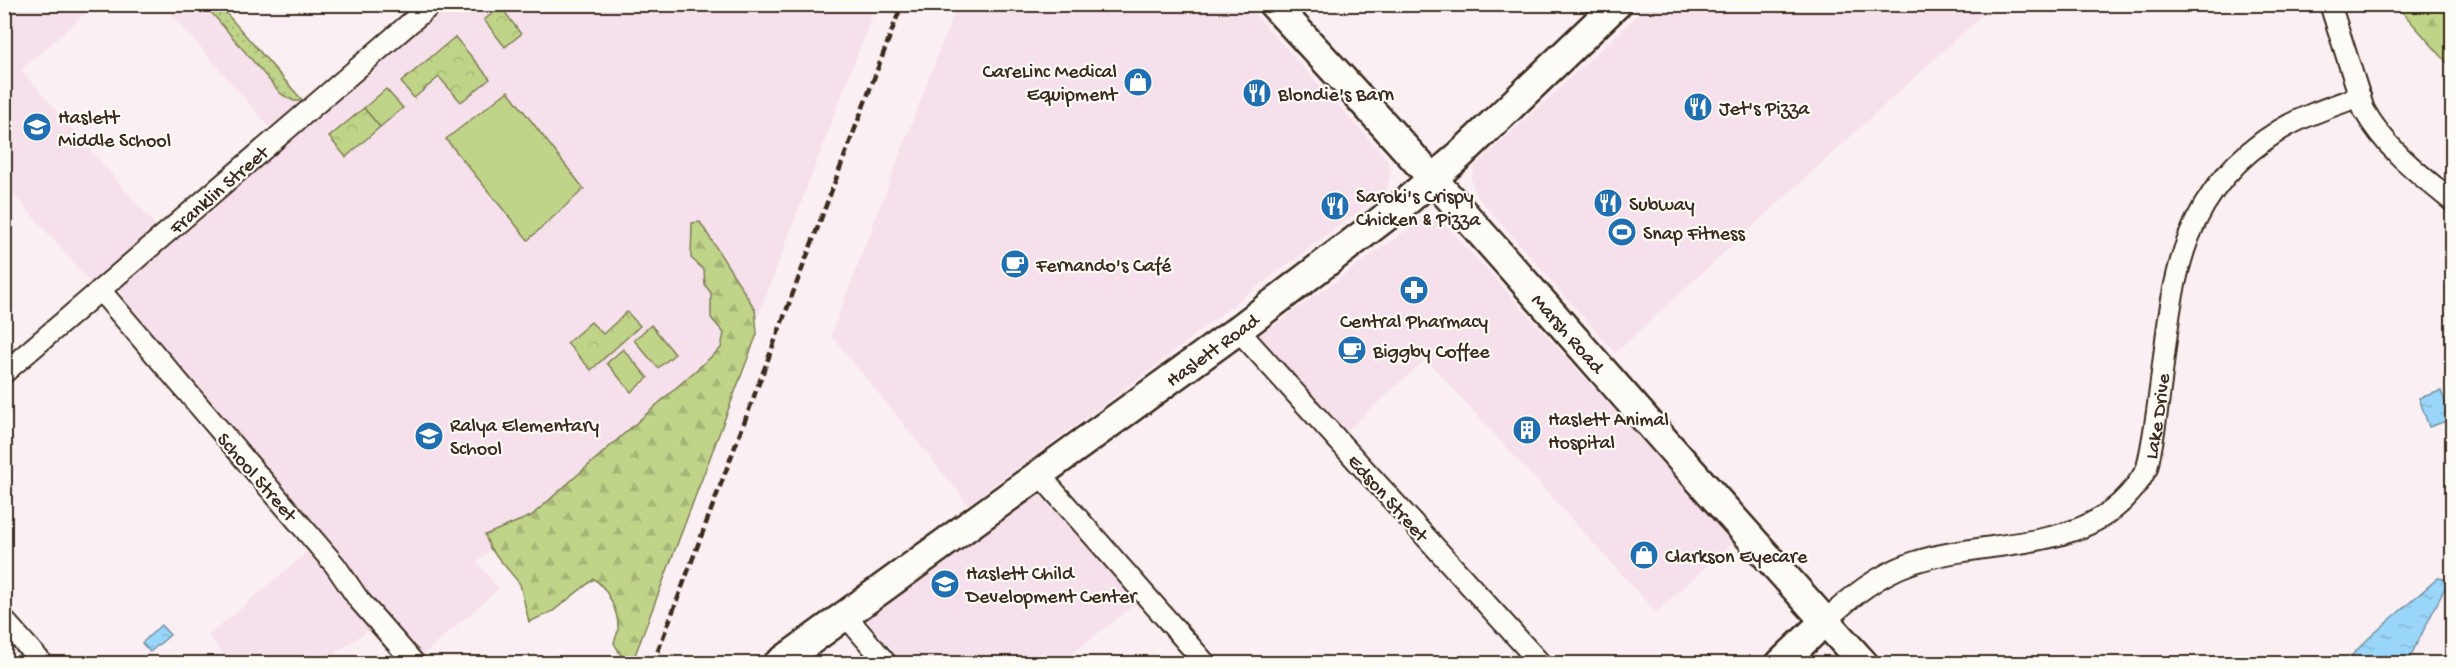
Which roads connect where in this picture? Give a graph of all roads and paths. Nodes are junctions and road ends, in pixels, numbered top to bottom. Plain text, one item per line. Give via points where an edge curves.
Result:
1 (432, 4) edge
2 (1273, 4) edge
3 (1617, 4) edge
4 (2330, 4) edge
5 (2360, 96) junction
6 (1432, 178) junction
7 (2452, 201) edge
8 (100, 290) junction
9 (1238, 330) junction
10 (4, 374) edge
11 (1039, 474) junction
12 (845, 615) junction
13 (4, 620) edge
14 (1825, 621) junction
15 (43, 663) edge
16 (415, 663) edge
17 (778, 663) edge
18 (887, 663) edge
19 (1206, 663) edge
20 (1541, 663) edge
21 (1780, 663) edge
22 (1864, 663) edge

1 - 8 street, Franklin Street
2 - 6 main road, Marsh Road
3 - 6 main road, Haslett Road
4 - 5 street
5 - 7 street via 2372,124 2394,152
5 - 14 street, Lake Drive via 2298,120 2262,142 2231,170 2205,205 2184,246 2172,291 2147,468 2122,503 2096,522 2074,531 1910,563 1867,586
6 - 9 main road, Haslett Road
6 - 14 main road, Marsh Road
8 - 10 street, Franklin Street
8 - 16 street, School Street
9 - 11 main road, Haslett Road
9 - 20 street, Edson Street
11 - 12 main road, Haslett Road
11 - 19 street
12 - 17 main road, Haslett Road
12 - 18 street
13 - 15 street
14 - 21 main road, Lake Drive
14 - 22 main road, Marsh Road

